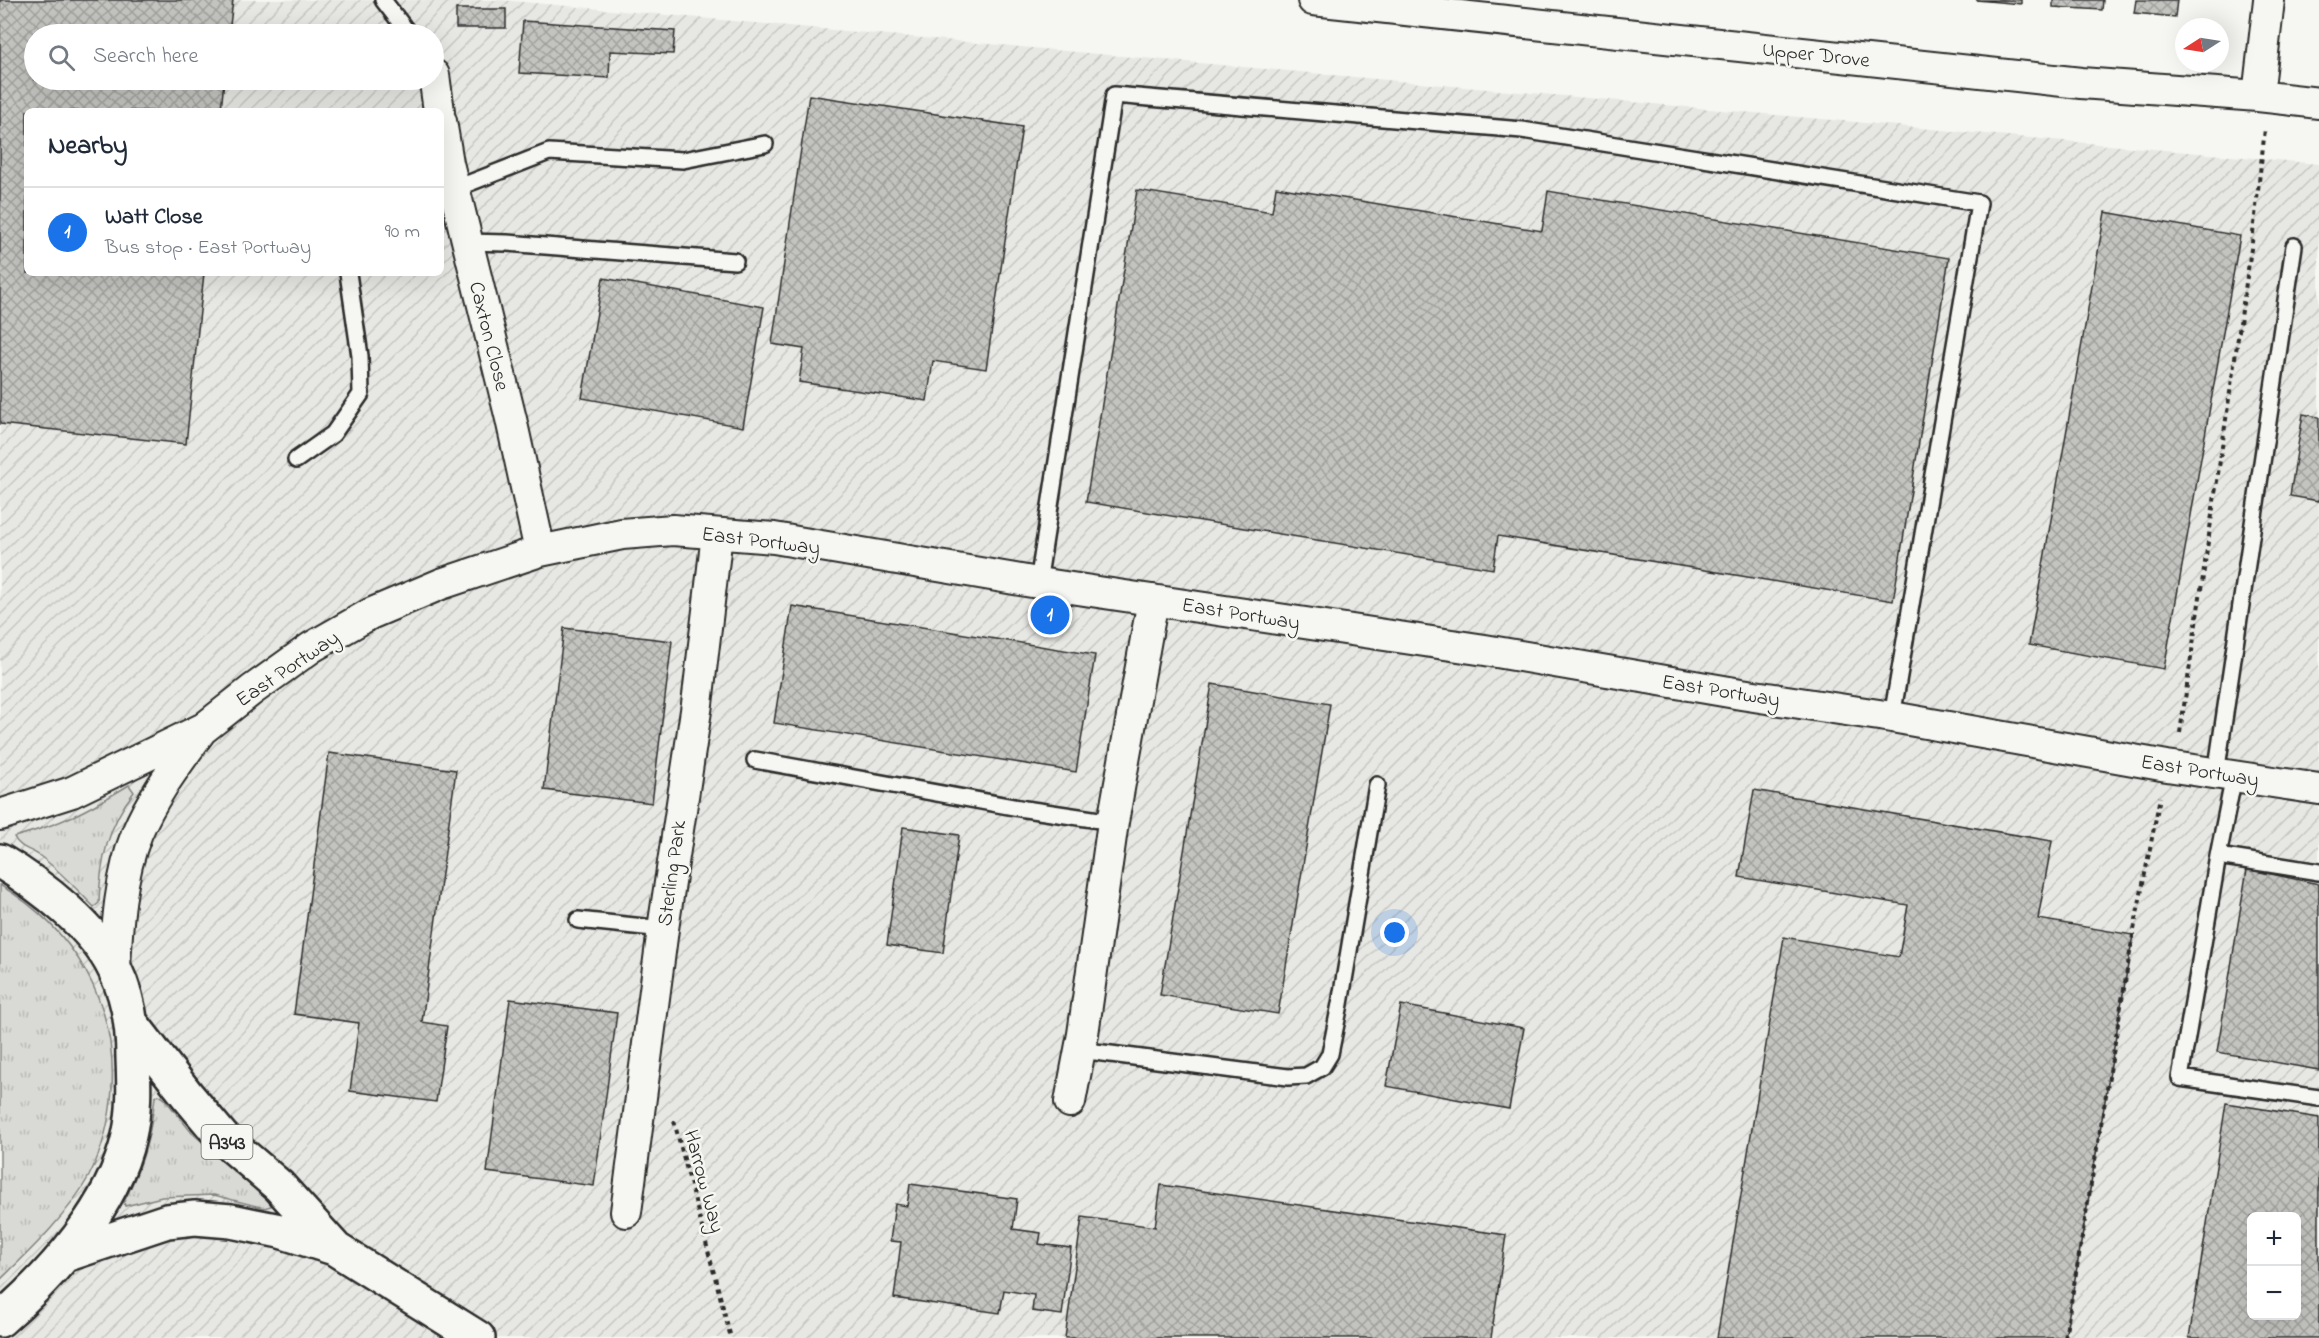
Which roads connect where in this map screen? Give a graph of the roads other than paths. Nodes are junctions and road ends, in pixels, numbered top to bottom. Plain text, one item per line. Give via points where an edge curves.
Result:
1 (383, 0) edge
2 (1313, 0) edge
3 (2270, 0) edge
4 (401, 24) edge
5 (436, 90) edge
6 (2258, 96) junction
7 (2319, 103) edge
8 (439, 108) edge
9 (444, 143) edge
10 (765, 144) dead end
11 (448, 172) edge
12 (466, 242) junction
13 (2295, 246) dead end
14 (735, 261) dead end
15 (348, 276) edge
16 (296, 460) dead end
17 (717, 534) junction
18 (540, 551) junction
19 (1038, 582) junction
20 (1154, 600) junction
21 (1892, 717) junction
22 (204, 728) junction
23 (755, 759) dead end
24 (2225, 775) junction
25 (1377, 785) dead end
26 (2319, 789) edge
27 (0, 815) edge
28 (1113, 822) junction
29 (2218, 856) junction
30 (0, 861) edge
31 (2319, 872) edge
32 (578, 920) dead end
33 (663, 929) junction
34 (115, 969) junction
35 (132, 1024) junction
36 (1080, 1050) junction
37 (2319, 1098) edge
38 (1070, 1102) dead end
39 (626, 1212) dead end
40 (334, 1248) junction
41 (65, 1255) junction
42 (0, 1320) edge
43 (478, 1338) edge

1 - 4 lane
2 - 6 street, Upper Drove via 2081,82
3 - 6 street
5 - 8 street
6 - 7 street, Upper Drove
9 - 11 street, Caxton Close
10 - 11 lane via 683,160 549,152 487,174
11 - 12 street, Caxton Close
12 - 14 lane
12 - 18 street, Caxton Close
13 - 24 lane
15 - 16 lane via 361,393 333,434
17 - 18 street, East Portway via 673,530 622,534
17 - 19 street, East Portway via 774,538
17 - 33 street, Sterling Park via 697,704
18 - 22 street, East Portway via 441,584 370,614 312,647
19 - 20 street, East Portway
19 - 21 lane via 1114,94 1534,132 1980,203
20 - 21 street, East Portway
20 - 28 street
21 - 24 street, East Portway
22 - 27 street via 72,792
22 - 34 street via 172,770 137,833 121,899
23 - 28 lane
24 - 26 street, East Portway
24 - 29 lane
25 - 36 lane via 1340,1004 1330,1054 1322,1067 1305,1076 1288,1077
28 - 36 street
29 - 31 lane
29 - 37 lane via 2180,1078
30 - 34 main road via 30,879 64,908
32 - 33 lane
33 - 39 street, Sterling Park
34 - 35 main road
35 - 40 main road, A343 via 223,1138 279,1186
35 - 41 main road via 134,1101 129,1137 100,1204
36 - 38 street
40 - 41 main road, A343 via 280,1231 195,1218 167,1221
40 - 43 main road, A343
41 - 42 main road

